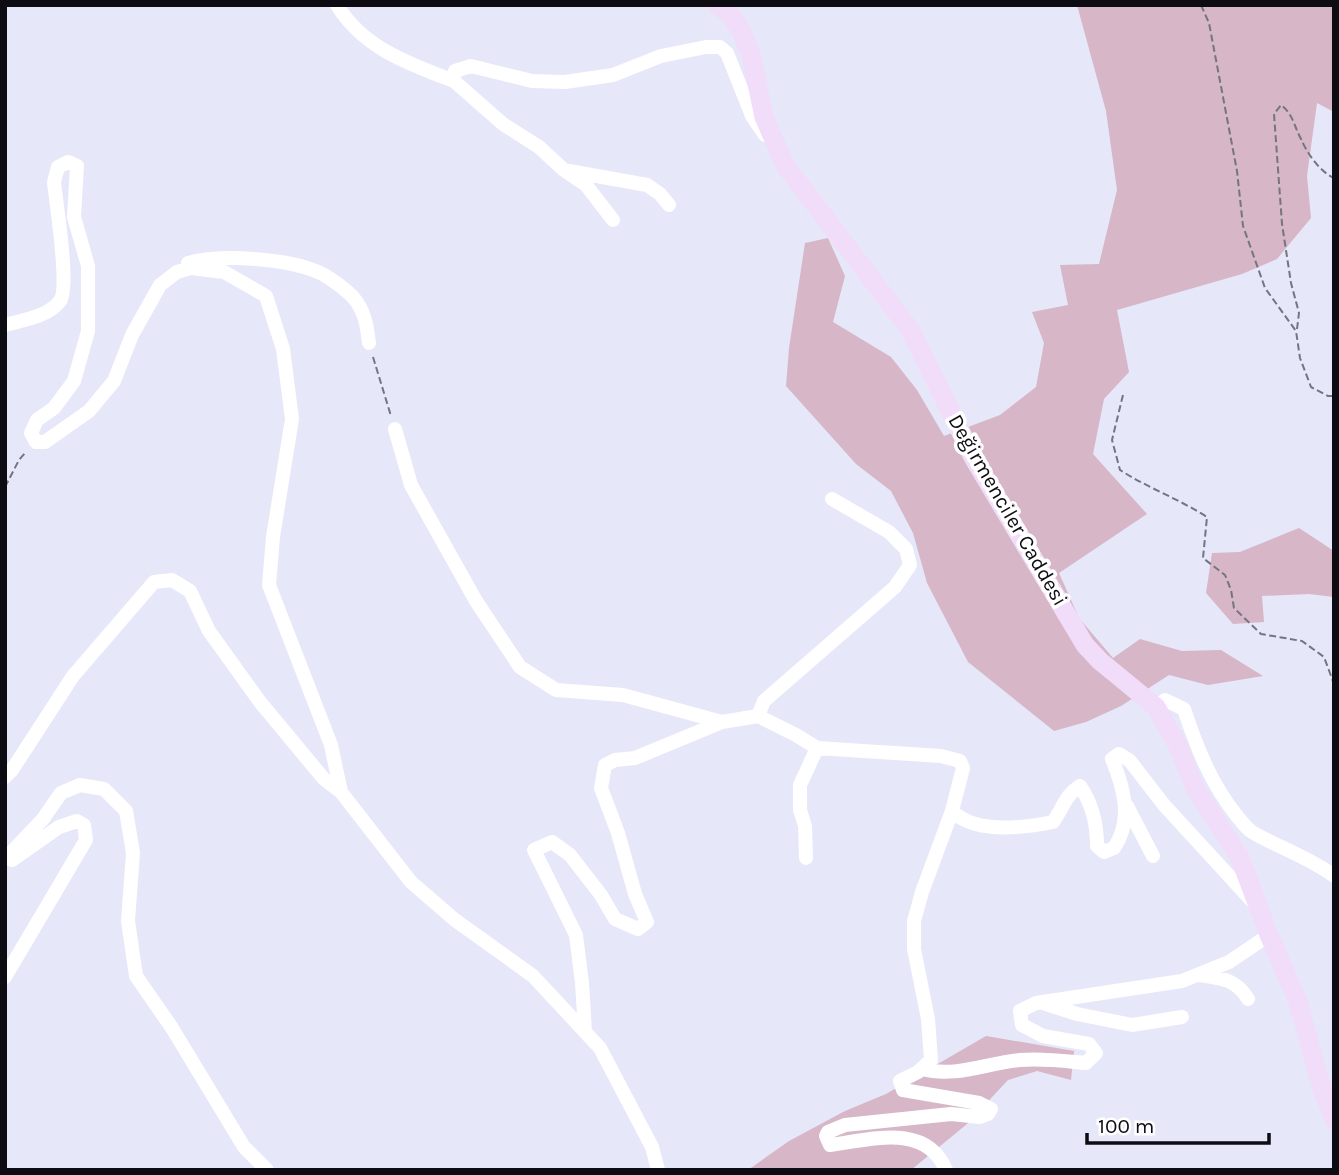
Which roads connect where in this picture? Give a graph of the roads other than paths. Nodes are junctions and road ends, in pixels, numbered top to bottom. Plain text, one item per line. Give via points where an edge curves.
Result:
1 (337, 5) edge
2 (717, 5) edge
3 (454, 81) junction
4 (785, 164) junction
5 (564, 170) junction
6 (669, 205) dead end
7 (613, 220) dead end
8 (160, 285) junction
9 (5, 325) edge
10 (369, 343) road end
11 (395, 429) road end
12 (832, 499) dead end
13 (1156, 707) junction
14 (758, 716) junction
15 (722, 722) junction
16 (817, 748) junction
17 (5, 777) edge
18 (341, 792) junction
19 (1125, 802) junction
20 (952, 811) junction
21 (1153, 856) dead end
22 (806, 858) dead end
23 (5, 859) edge
24 (5, 865) edge
25 (1334, 876) edge
26 (1260, 910) junction
27 (1269, 935) junction
28 (1197, 975) junction
29 (5, 977) edge
30 (1248, 999) dead end
31 (1041, 1002) junction
32 (1182, 1017) dead end
33 (585, 1032) junction
34 (922, 1069) junction
35 (1334, 1119) edge
36 (267, 1170) edge
37 (658, 1170) edge
38 (946, 1170) edge

1 - 3 street via 370,43
2 - 4 main road, Değirmenciler Caddesi via 741,30 764,117
3 - 4 street via 455,71 471,66 532,81 565,82 613,75 661,56 720,47 727,52 752,116
3 - 5 street
4 - 13 main road, Değirmenciler Caddesi via 911,331 974,460 1085,645
5 - 6 street via 647,185
5 - 7 street via 586,185
8 - 9 street via 132,335 114,381 89,411 45,442 36,442 31,433 37,420 54,408 74,381 88,331 88,266 74,217 77,166 68,162 58,167 54,182 65,282 61,300 43,314
8 - 10 street via 166,269 198,260 283,262 318,272 353,297 366,318
8 - 18 street via 191,268 224,272 266,296 283,349 292,419 269,585 331,745
11 - 15 street via 411,485 476,601 520,667 556,690 624,695
12 - 14 street via 889,532 906,549 910,565 895,587 764,701
13 - 25 street via 1165,699 1184,709 1200,757 1222,797 1249,830 1314,861
13 - 26 main road, Değirmenciler Caddesi via 1195,788 1240,858
14 - 15 street
14 - 16 street
15 - 33 street via 635,758 605,765 601,788 647,922 638,929 615,919 570,855 557,844 534,850 576,935
16 - 20 street via 960,761 963,768
16 - 22 street via 800,785
17 - 18 street via 73,676 154,582 172,580 191,590 209,631 260,702 324,779
18 - 33 street via 411,882 454,920 533,976
19 - 20 street via 1120,839 1104,852 1097,846 1096,819 1080,786 1068,793 1053,822 1034,826 989,826
19 - 21 street
19 - 26 street via 1112,759 1119,754
20 - 34 street via 914,921 914,949 928,1019 930,1060
23 - 36 street via 61,793 80,785 104,789 126,811 133,853 128,921 136,976 244,1147
24 - 29 street via 59,827 77,821 84,825 86,840
26 - 27 main road, Değirmenciler Caddesi
27 - 28 street via 1228,962
27 - 35 main road, Değirmenciler Caddesi via 1298,1002
28 - 30 street via 1231,980
28 - 31 street
31 - 32 street via 1132,1025
31 - 34 street via 1020,1012 1022,1025 1043,1036 1089,1044 1096,1053 1086,1063 1017,1060 975,1070 937,1073
33 - 37 street via 600,1048 652,1147
34 - 38 street via 900,1081 903,1090 979,1103 991,1108 988,1114 845,1125 826,1136 830,1145 913,1138 937,1154

